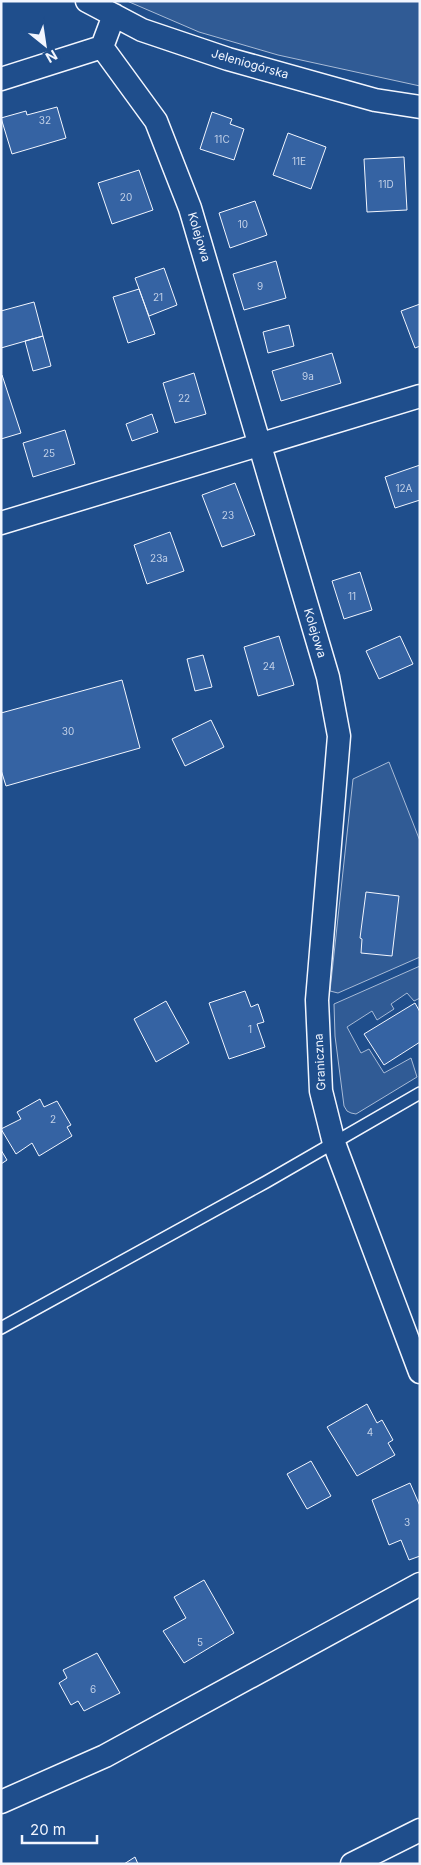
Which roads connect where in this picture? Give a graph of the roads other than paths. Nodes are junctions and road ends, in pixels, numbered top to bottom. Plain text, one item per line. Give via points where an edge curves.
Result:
1 (87, 1) edge
2 (114, 15) junction
3 (102, 46) junction
4 (1, 79) edge
5 (420, 107) edge
6 (420, 396) edge
7 (260, 444) junction
8 (1, 523) edge
9 (339, 736) joint
10 (420, 1094) edge
11 (334, 1143) junction
12 (1, 1328) edge
13 (420, 1372) edge
14 (420, 1584) edge
15 (1, 1802) edge
16 (420, 1830) edge
17 (352, 1864) edge

1 - 2 street, Jeleniogórska
2 - 3 street
2 - 5 street, Jeleniogórska via 142,30 228,59 375,100
3 - 4 street
3 - 7 street, Kolejowa via 156,121 190,208
6 - 7 street
7 - 8 street
7 - 9 street, Kolejowa via 328,677
9 - 11 street, Graniczna via 317,1000 321,1091
10 - 11 lane
11 - 12 lane
11 - 13 street, Graniczna
14 - 15 street via 105,1756
16 - 17 street

